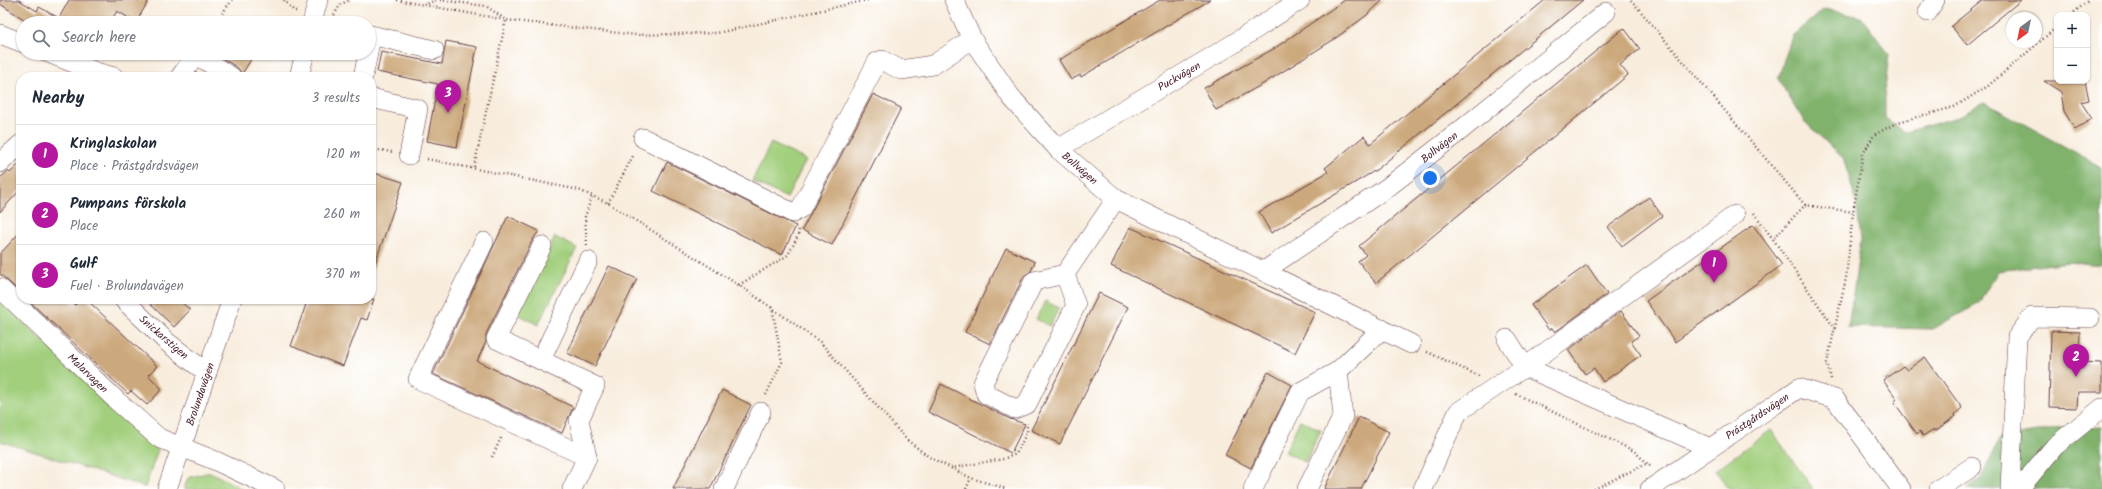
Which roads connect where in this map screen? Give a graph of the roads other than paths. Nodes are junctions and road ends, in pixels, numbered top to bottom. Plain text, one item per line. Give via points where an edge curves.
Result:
1 (318, 0) edge
2 (954, 0) edge
3 (1300, 0) edge
4 (1606, 12) dead end
5 (314, 16) edge
6 (0, 34) edge
7 (376, 36) edge
8 (972, 39) junction
9 (16, 40) edge
10 (434, 50) dead end
11 (65, 60) edge
12 (192, 60) edge
13 (204, 60) edge
14 (303, 60) edge
15 (367, 60) edge
16 (93, 72) edge
17 (184, 72) edge
18 (224, 72) edge
19 (300, 72) edge
20 (364, 72) edge
21 (376, 99) edge
22 (643, 138) road end
23 (16, 149) edge
24 (1058, 149) junction
25 (409, 155) road end
26 (0, 164) edge
27 (1116, 199) junction
28 (1735, 215) road end
29 (484, 242) dead end
30 (542, 246) dead end
31 (588, 261) road end
32 (1264, 271) junction
33 (1065, 274) junction
34 (0, 288) edge
35 (16, 303) edge
36 (17, 304) edge
37 (127, 304) edge
38 (230, 304) edge
39 (2090, 318) dead end
40 (1382, 329) junction
41 (1507, 339) dead end
42 (1411, 344) road end
43 (541, 360) junction
44 (1525, 367) junction
45 (1338, 371) junction
46 (207, 373) junction
47 (2102, 408) edge
48 (761, 412) road end
49 (182, 448) junction
50 (1710, 448) junction
51 (586, 457) junction
52 (1972, 467) dead end
53 (1656, 485) edge
54 (167, 489) edge
55 (275, 489) edge
56 (572, 489) edge
57 (724, 489) edge
58 (1253, 489) edge
59 (1307, 489) edge
60 (1423, 489) edge
61 (1901, 489) edge
62 (1939, 489) edge
63 (2010, 489) edge
64 (2019, 489) edge

1 - 5 street
2 - 8 street, Bollvägen
3 - 24 street, Puckvägen via 1233,44
4 - 32 street, Bollvägen via 1462,130 1388,186
6 - 9 street
7 - 10 street
8 - 22 street via 933,65 901,70 882,60 877,62 801,208 793,213
8 - 24 street, Bollvägen via 1011,97
11 - 16 street
12 - 17 street
13 - 18 street
14 - 19 street
15 - 20 street
21 - 25 street via 418,109
23 - 26 street
24 - 27 street, Bollvägen
27 - 32 street, Bollvägen
27 - 33 street
28 - 44 street
29 - 51 street via 418,379
30 - 43 street via 496,339
31 - 43 street
32 - 40 street, Bollvägen
33 - 33 street via 1076,305 1027,404 1015,409 986,394 983,383 1034,281
34 - 35 street, Malarvagen
36 - 49 street, Malarvagen via 160,438
37 - 46 street, Snickarstigen via 166,342
38 - 46 street, Brolundavägen
39 - 63 street via 2032,317 2017,337
40 - 42 street, Bollvägen
40 - 45 street
41 - 44 street
43 - 51 street via 594,386 579,420
44 - 50 street
44 - 60 street via 1458,412
45 - 58 street via 1300,392
45 - 59 street via 1343,416
46 - 49 street, Brolundavägen
47 - 64 street via 2055,446
48 - 57 street
49 - 54 street, Brolundavägen
49 - 55 street, Malarvagen
50 - 53 street, Prästgårdsvägen
50 - 61 street, Prästgårdsvägen via 1799,388 1835,398
51 - 56 street
52 - 62 street

